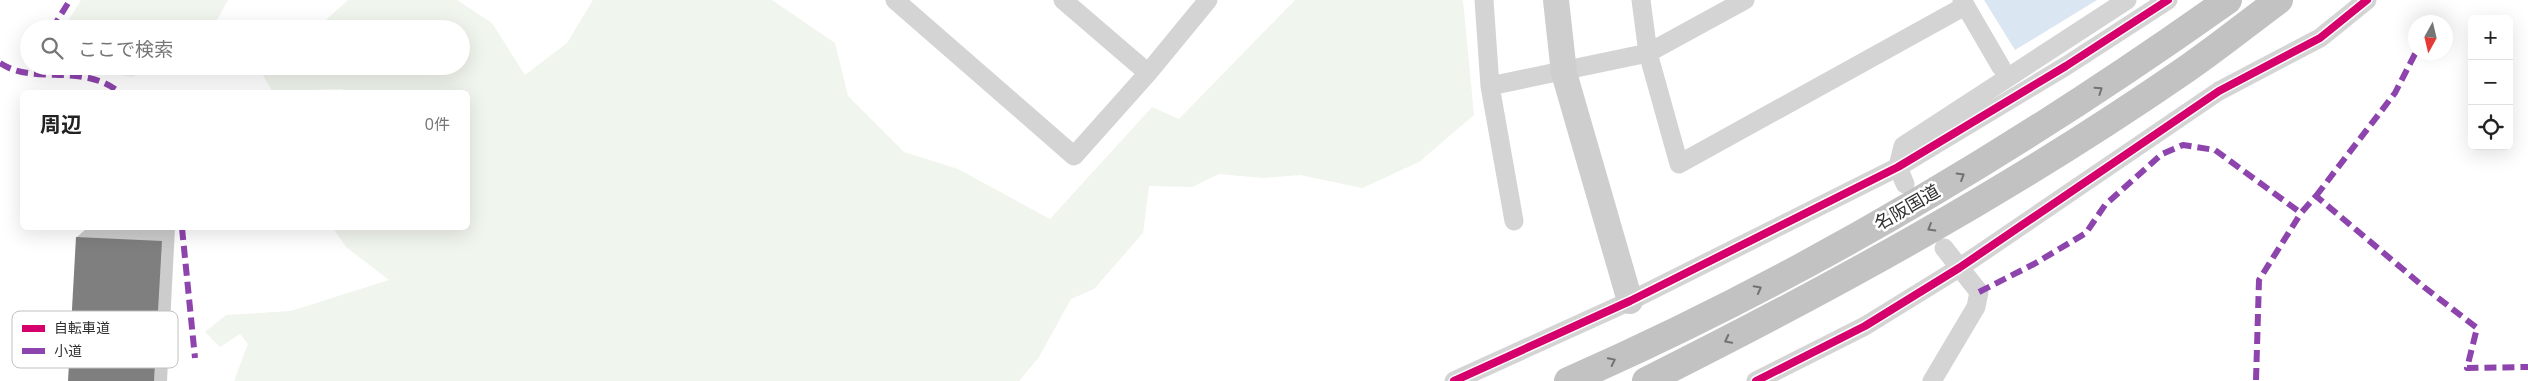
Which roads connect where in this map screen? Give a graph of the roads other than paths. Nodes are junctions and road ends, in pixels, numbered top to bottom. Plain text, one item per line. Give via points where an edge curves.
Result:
1 (895, 0) edge
2 (1063, 0) edge
3 (1208, 0) edge
4 (1484, 0) edge
5 (1556, 0) edge
6 (1641, 0) edge
7 (1744, 0) edge
8 (2127, 0) edge
9 (2168, 0) edge
10 (2228, 0) edge
11 (2279, 0) edge
12 (2296, 0) edge
13 (2367, 0) edge
14 (1964, 3) edge
15 (1648, 54) junction
16 (2001, 67) dead end
17 (1148, 73) junction
18 (1564, 73) junction
19 (1490, 86) junction
20 (1898, 167) junction
21 (1905, 184) dead end
22 (1966, 208) junction
23 (1514, 221) dead end
24 (1944, 248) dead end
25 (1959, 268) junction
26 (1630, 301) junction
27 (1454, 381) edge
28 (1568, 381) edge
29 (1646, 381) edge
30 (1756, 381) edge
31 (1932, 381) edge

1 - 17 street via 1074,156
2 - 17 street
3 - 17 street
4 - 19 street
5 - 18 street
6 - 15 street
7 - 15 street
8 - 20 street via 1902,146
9 - 20 street
28 -> 10 highway, 名阪国道 via 1728,306 1956,179 2059,117
11 - 22 highway, 名阪国道 via 2179,75 2080,140
12 - 22 highway via 2227,52 2076,151
13 - 25 street via 2320,38 2219,91
14 - 15 street via 1679,164
14 - 16 street
15 - 18 street
18 - 19 street
18 - 26 street
19 - 23 street
20 - 21 street
20 - 26 street
22 -> 29 highway, 名阪国道 via 1763,322
24 - 25 street
25 - 30 street via 1865,326
25 - 31 street via 1978,292 1976,307
26 - 27 street

